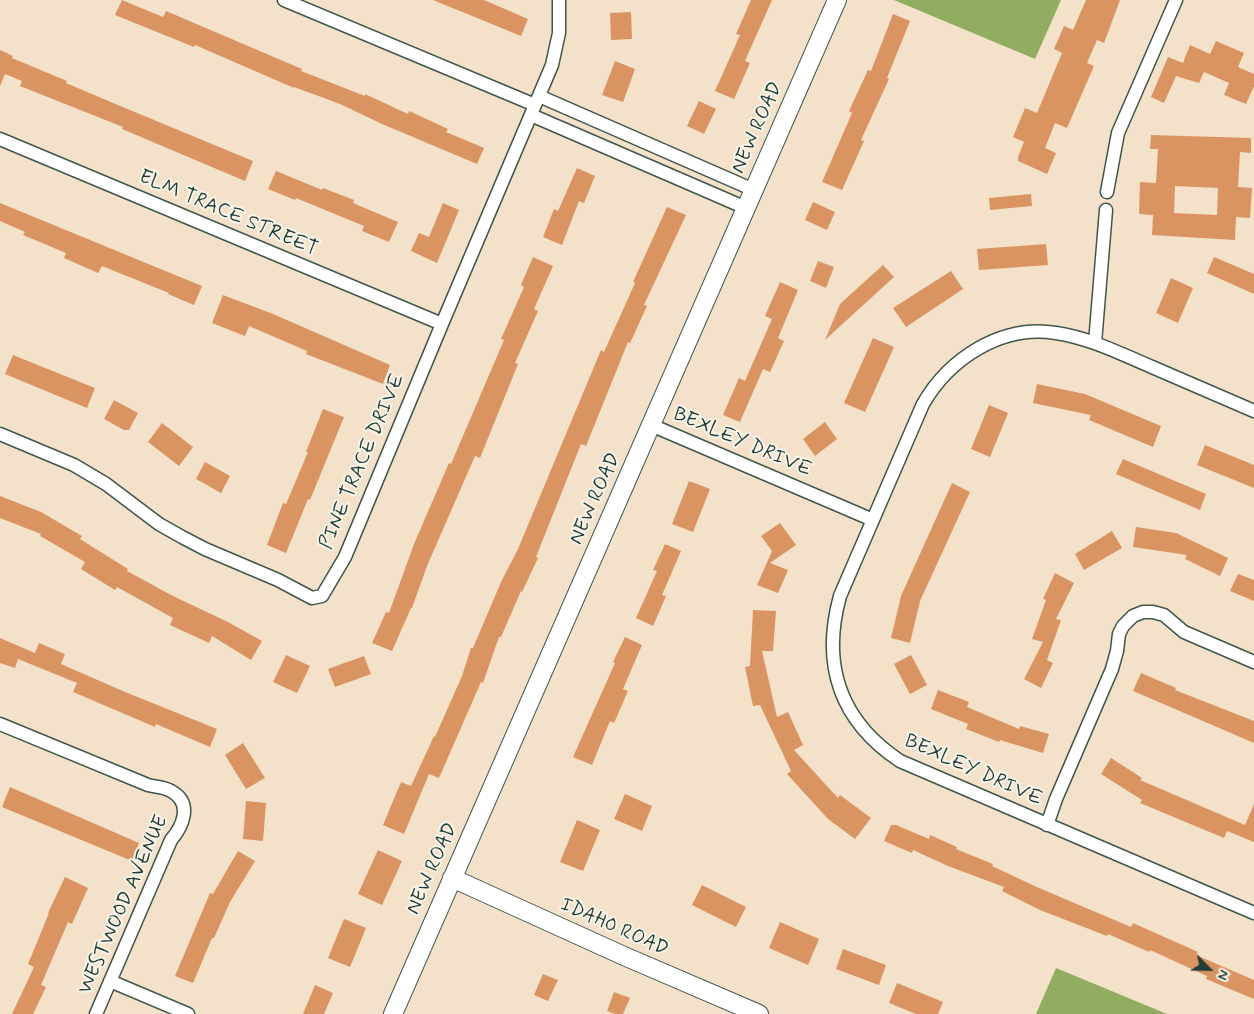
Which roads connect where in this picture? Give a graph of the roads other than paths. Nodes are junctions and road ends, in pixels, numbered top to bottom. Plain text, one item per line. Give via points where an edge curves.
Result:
1 (284, 0) edge
2 (558, 0) edge
3 (837, 0) edge
4 (1176, 0) edge
5 (535, 105) junction
6 (0, 139) edge
7 (754, 190) junction
8 (1107, 192) dead end
9 (746, 208) junction
10 (1106, 210) dead end
11 (442, 324) junction
12 (1095, 343) junction
13 (1254, 411) edge
14 (651, 425) junction
15 (0, 434) edge
16 (873, 520) junction
17 (1254, 662) edge
18 (0, 724) edge
19 (1047, 825) junction
20 (452, 878) junction
21 (1254, 913) edge
22 (110, 981) junction
23 (96, 1014) edge
24 (188, 1014) edge
25 (392, 1014) edge
26 (759, 1014) edge

1 - 5 street
2 - 5 street, PINE TRACE DRIVE via 557,47
3 - 7 street, NEW ROAD
4 - 8 street via 1118,133
5 - 7 street
5 - 9 street
5 - 11 street, PINE TRACE DRIVE
6 - 11 street, ELM TRACE STREET
7 - 9 street, NEW ROAD
9 - 14 street, NEW ROAD
10 - 12 street
11 - 15 street, PINE TRACE DRIVE via 345,557 325,592 317,598 205,549 159,524 106,484 74,465
12 - 13 street
12 - 16 street via 1055,333 1026,333 990,343 958,362 937,382 923,404
14 - 16 street, BEXLEY DRIVE
14 - 20 street, NEW ROAD
16 - 19 street, BEXLEY DRIVE via 840,596 833,629 835,673 851,712 872,740 900,761
17 - 19 street via 1184,632 1164,615 1143,612 1129,619 1119,634 1112,669
18 - 22 street, WESTWOOD AVENUE via 148,785 170,790 178,796 184,810 180,830 172,840
19 - 21 street, BEXLEY DRIVE
20 - 25 street, NEW ROAD
20 - 26 street, IDAHO ROAD
22 - 23 street, WESTWOOD AVENUE
22 - 24 street

